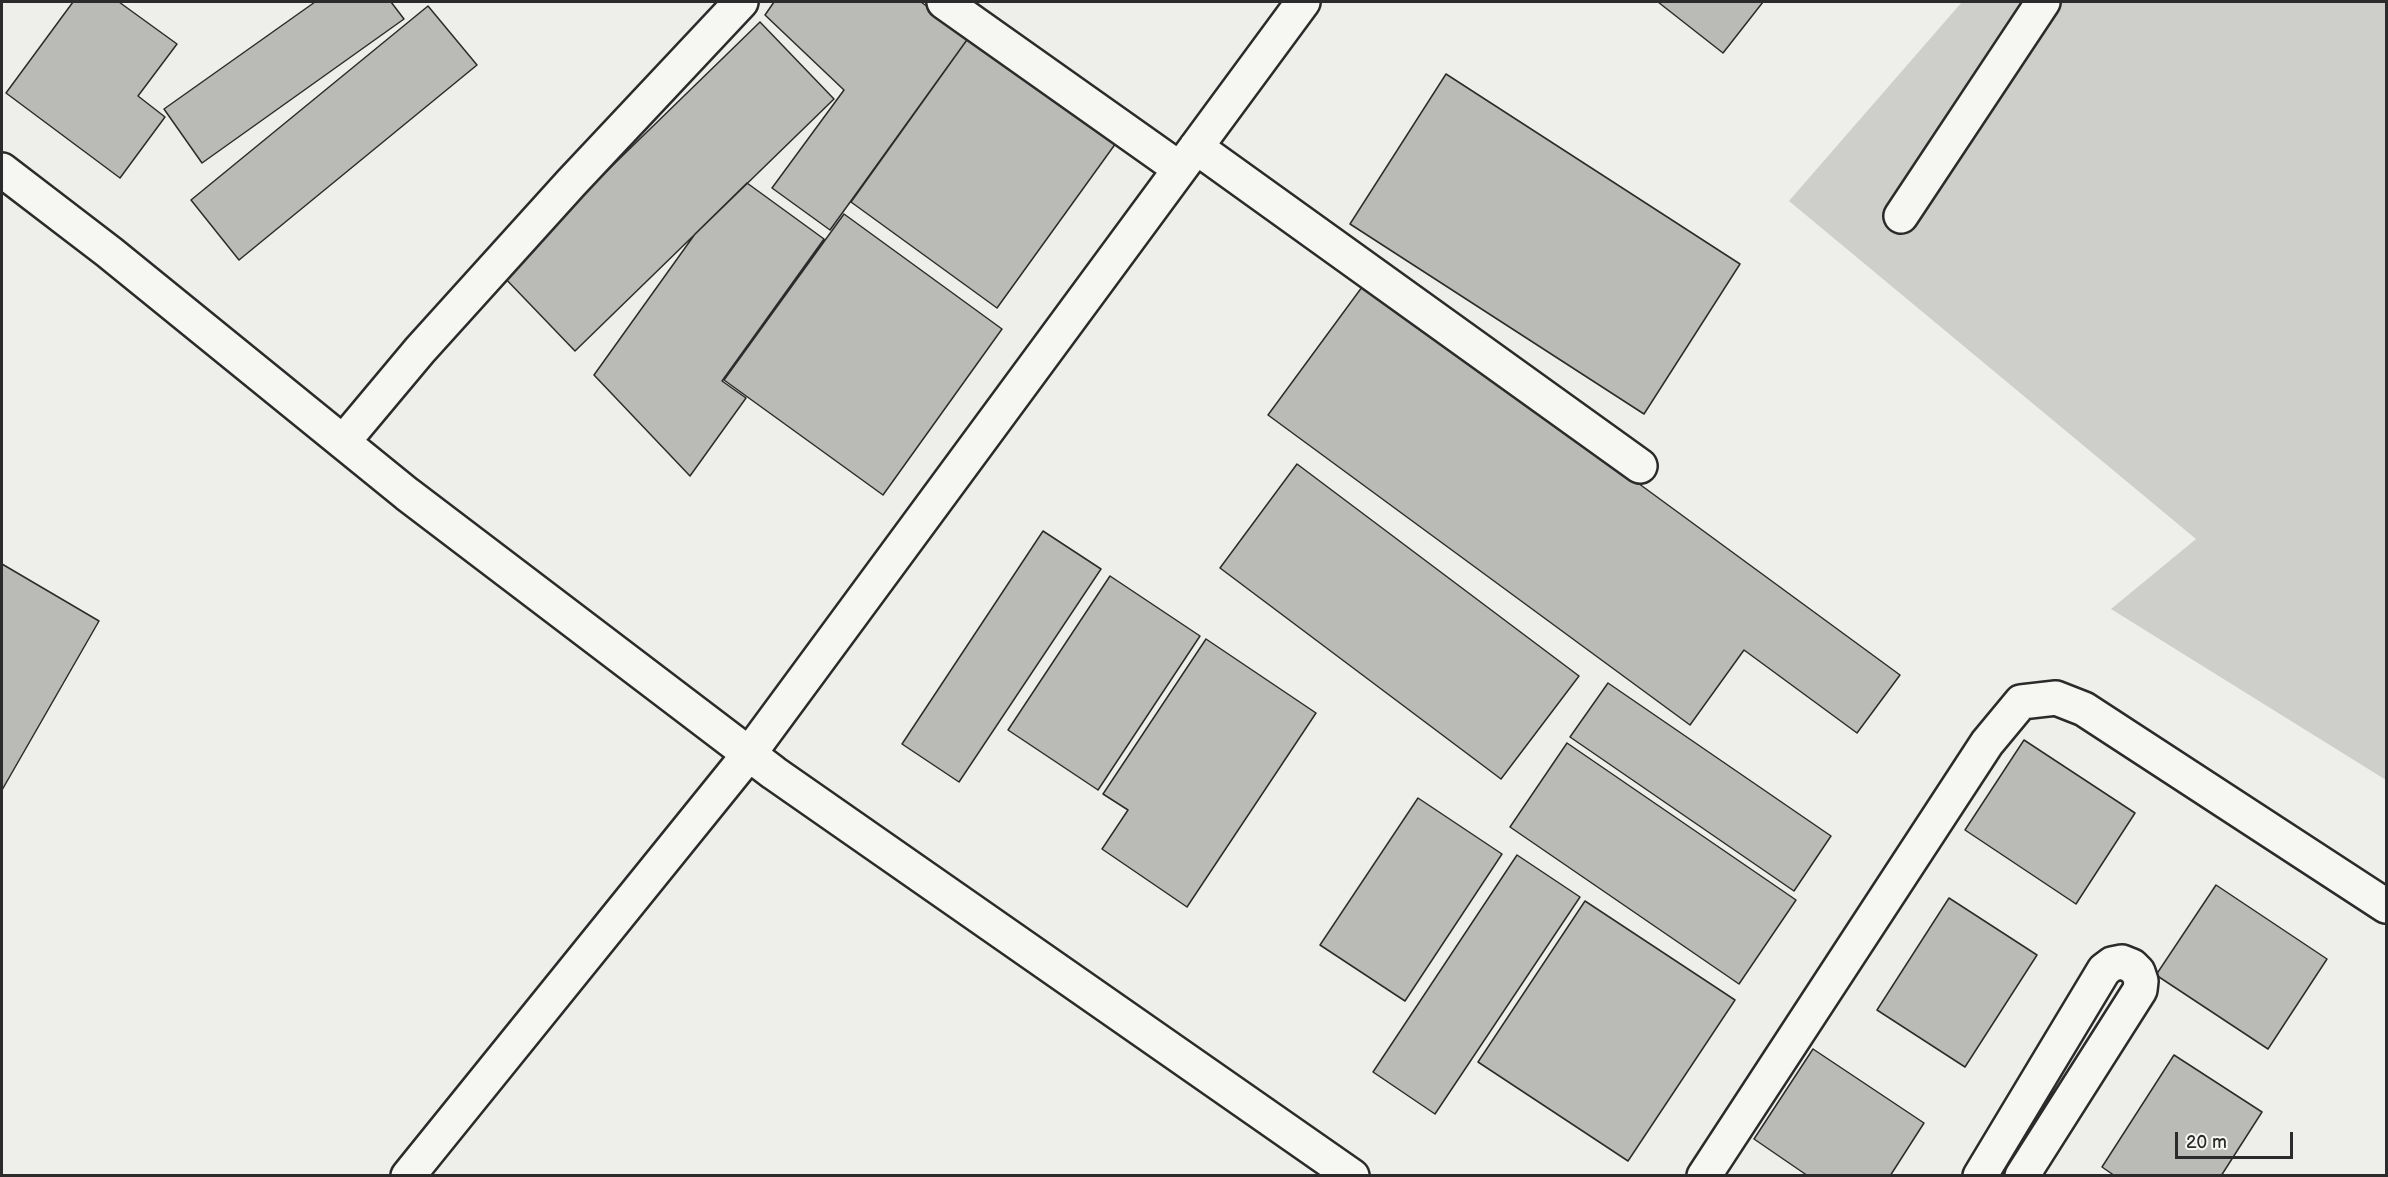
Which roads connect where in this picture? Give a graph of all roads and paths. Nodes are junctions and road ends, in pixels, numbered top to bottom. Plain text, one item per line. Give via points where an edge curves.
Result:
1 (741, 2) edge
2 (944, 2) edge
3 (1303, 2) edge
4 (2043, 2) edge
5 (1188, 158) junction
6 (2, 170) edge
7 (1901, 216) dead end
8 (343, 442) junction
9 (1640, 466) dead end
10 (749, 754) junction
11 (2386, 906) edge
12 (408, 1176) edge
13 (1352, 1176) edge
14 (1704, 1176) edge
15 (1980, 1176) edge
16 (2022, 1176) edge

1 - 8 street via 555,200
2 - 5 street
3 - 5 street
4 - 7 street
5 - 9 street
5 - 10 street
6 - 8 street
8 - 10 street
10 - 12 street
10 - 13 street
11 - 14 street via 2084,709 2056,698 2021,702 1987,743
15 - 16 street via 2104,970 2122,962 2132,966 2138,972 2140,990

